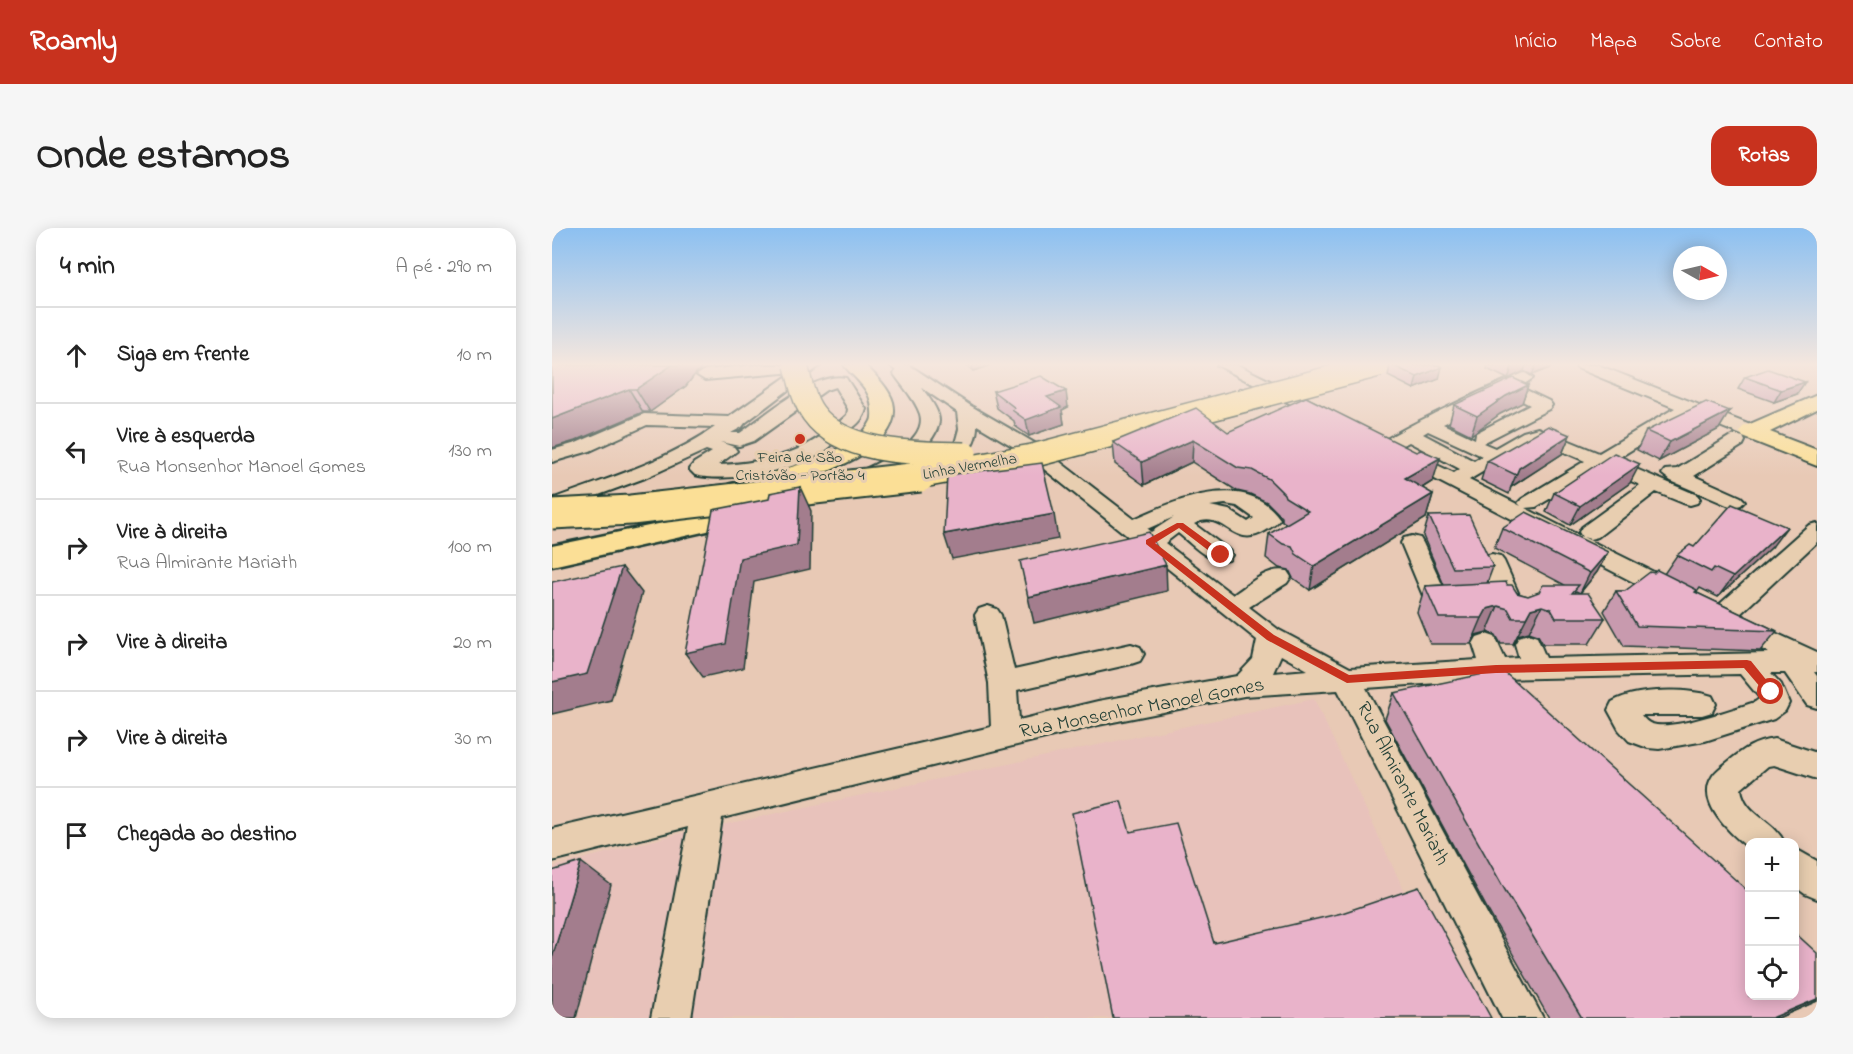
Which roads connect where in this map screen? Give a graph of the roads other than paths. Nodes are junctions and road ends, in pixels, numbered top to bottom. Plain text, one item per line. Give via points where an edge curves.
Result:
1 (763, 402) edge
2 (798, 402) edge
3 (809, 402) edge
4 (852, 402) edge
5 (882, 402) edge
6 (921, 402) edge
7 (953, 402) edge
8 (1212, 402) edge
9 (1223, 402) edge
10 (1238, 402) edge
11 (1297, 402) edge
12 (1476, 402) edge
13 (1542, 402) edge
14 (1673, 402) edge
15 (1817, 402) edge
16 (1688, 408) junction
17 (965, 410) junction
18 (736, 423) junction
19 (1428, 424) junction
20 (1347, 426) edge
21 (1408, 434) junction
22 (1367, 436) edge
23 (1483, 436) dead end
24 (1743, 437) junction
25 (711, 440) junction
26 (1387, 446) junction
27 (1030, 451) junction
28 (1608, 455) junction
29 (552, 456) edge
30 (1494, 456) junction
31 (1817, 459) edge
32 (1473, 468) junction
33 (1678, 477) junction
34 (857, 480) joint
35 (902, 480) junction
36 (1454, 481) junction
37 (1654, 484) junction
38 (1690, 499) dead end
39 (1734, 501) dead end
40 (1529, 503) dead end
41 (552, 512) edge
42 (1180, 524) junction
43 (552, 525) edge
44 (1817, 530) edge
45 (1590, 532) dead end
46 (1140, 535) junction
47 (1412, 543) dead end
48 (552, 544) edge
49 (1221, 555) dead end
50 (552, 556) edge
51 (1492, 561) edge
52 (552, 562) edge
53 (1279, 577) dead end
54 (1231, 607) junction
55 (1704, 608) junction
56 (988, 615) dead end
57 (1270, 637) junction
58 (1486, 644) dead end
59 (1131, 654) dead end
60 (1806, 662) edge
61 (1747, 664) junction
62 (1496, 669) junction
63 (1347, 679) junction
64 (1003, 683) junction
65 (1244, 685) junction
66 (1817, 698) edge
67 (1702, 704) dead end
68 (1007, 735) junction
69 (1817, 766) edge
70 (708, 806) junction
71 (1761, 838) edge
72 (552, 845) edge
73 (1799, 868) edge
74 (1817, 882) edge
75 (670, 1018) edge
76 (1523, 1018) edge

1 - 18 street
2 - 25 street via 747,438
3 - 27 highway, bridge via 817,417 835,431 882,448 926,453
4 - 25 street via 857,413 818,448 799,457 699,471 727,451
5 - 43 main road via 880,428 849,453 784,477 696,499
6 - 34 street via 930,419 926,431 905,456
7 - 17 street, Rua Almirante Mariath
8 - 27 street
9 - 27 highway, Linha Vermelha, bridge
10 - 35 highway, Linha Vermelha, bridge via 1032,456
11 - 20 street
12 - 19 street
13 - 23 street via 1543,405
14 - 16 street
15 - 24 main road
16 - 24 street
16 - 28 street
17 - 27 street, Rua Almirante Mariath
17 - 52 street via 970,427 966,442 937,468 907,481
18 - 25 street
18 - 29 street via 644,419 584,447
19 - 21 street
19 - 30 street
21 - 26 street
21 - 32 street
22 - 26 street
24 - 31 main road
24 - 33 street
25 - 41 street
26 - 36 street
27 - 41 highway, Linha Vermelha, bridge via 903,476 733,497
27 - 46 street, Rua Almirante Mariath
28 - 30 street via 1538,434
28 - 33 street
28 - 37 street
28 - 40 street
30 - 32 street
32 - 36 street
33 - 39 street
34 - 48 highway
35 - 41 highway, Linha Vermelha, bridge via 632,510
35 - 50 highway, bridge
36 - 55 street
37 - 38 street
37 - 45 street
42 - 46 street
42 - 46 street via 1196,515 1214,512 1249,531 1269,519 1233,498 1169,511
42 - 49 street
44 - 55 street
46 - 54 street, Rua Almirante Mariath
47 - 51 street via 1436,599 1489,602
53 - 54 street
54 - 57 street, Rua Almirante Mariath
55 - 60 street
56 - 64 street
57 - 63 street, Rua Almirante Mariath
57 - 65 street via 1266,662
58 - 62 street
59 - 64 street
60 - 61 street, Rua Monsenhor Manoel Gomes
60 - 66 street
61 - 62 street, Rua Monsenhor Manoel Gomes via 1532,656
61 - 67 street via 1771,692 1775,703 1764,711 1666,738 1646,736 1622,710 1637,704
62 - 63 street, Rua Monsenhor Manoel Gomes
63 - 65 street, Rua Monsenhor Manoel Gomes
63 - 76 street, Rua Almirante Mariath
64 - 68 street
65 - 68 street, Rua Monsenhor Manoel Gomes
68 - 70 street, Rua Monsenhor Manoel Gomes
69 - 71 street via 1774,752 1760,754 1724,784 1727,805
70 - 72 street, Rua Monsenhor Manoel Gomes
70 - 75 street
73 - 74 street

